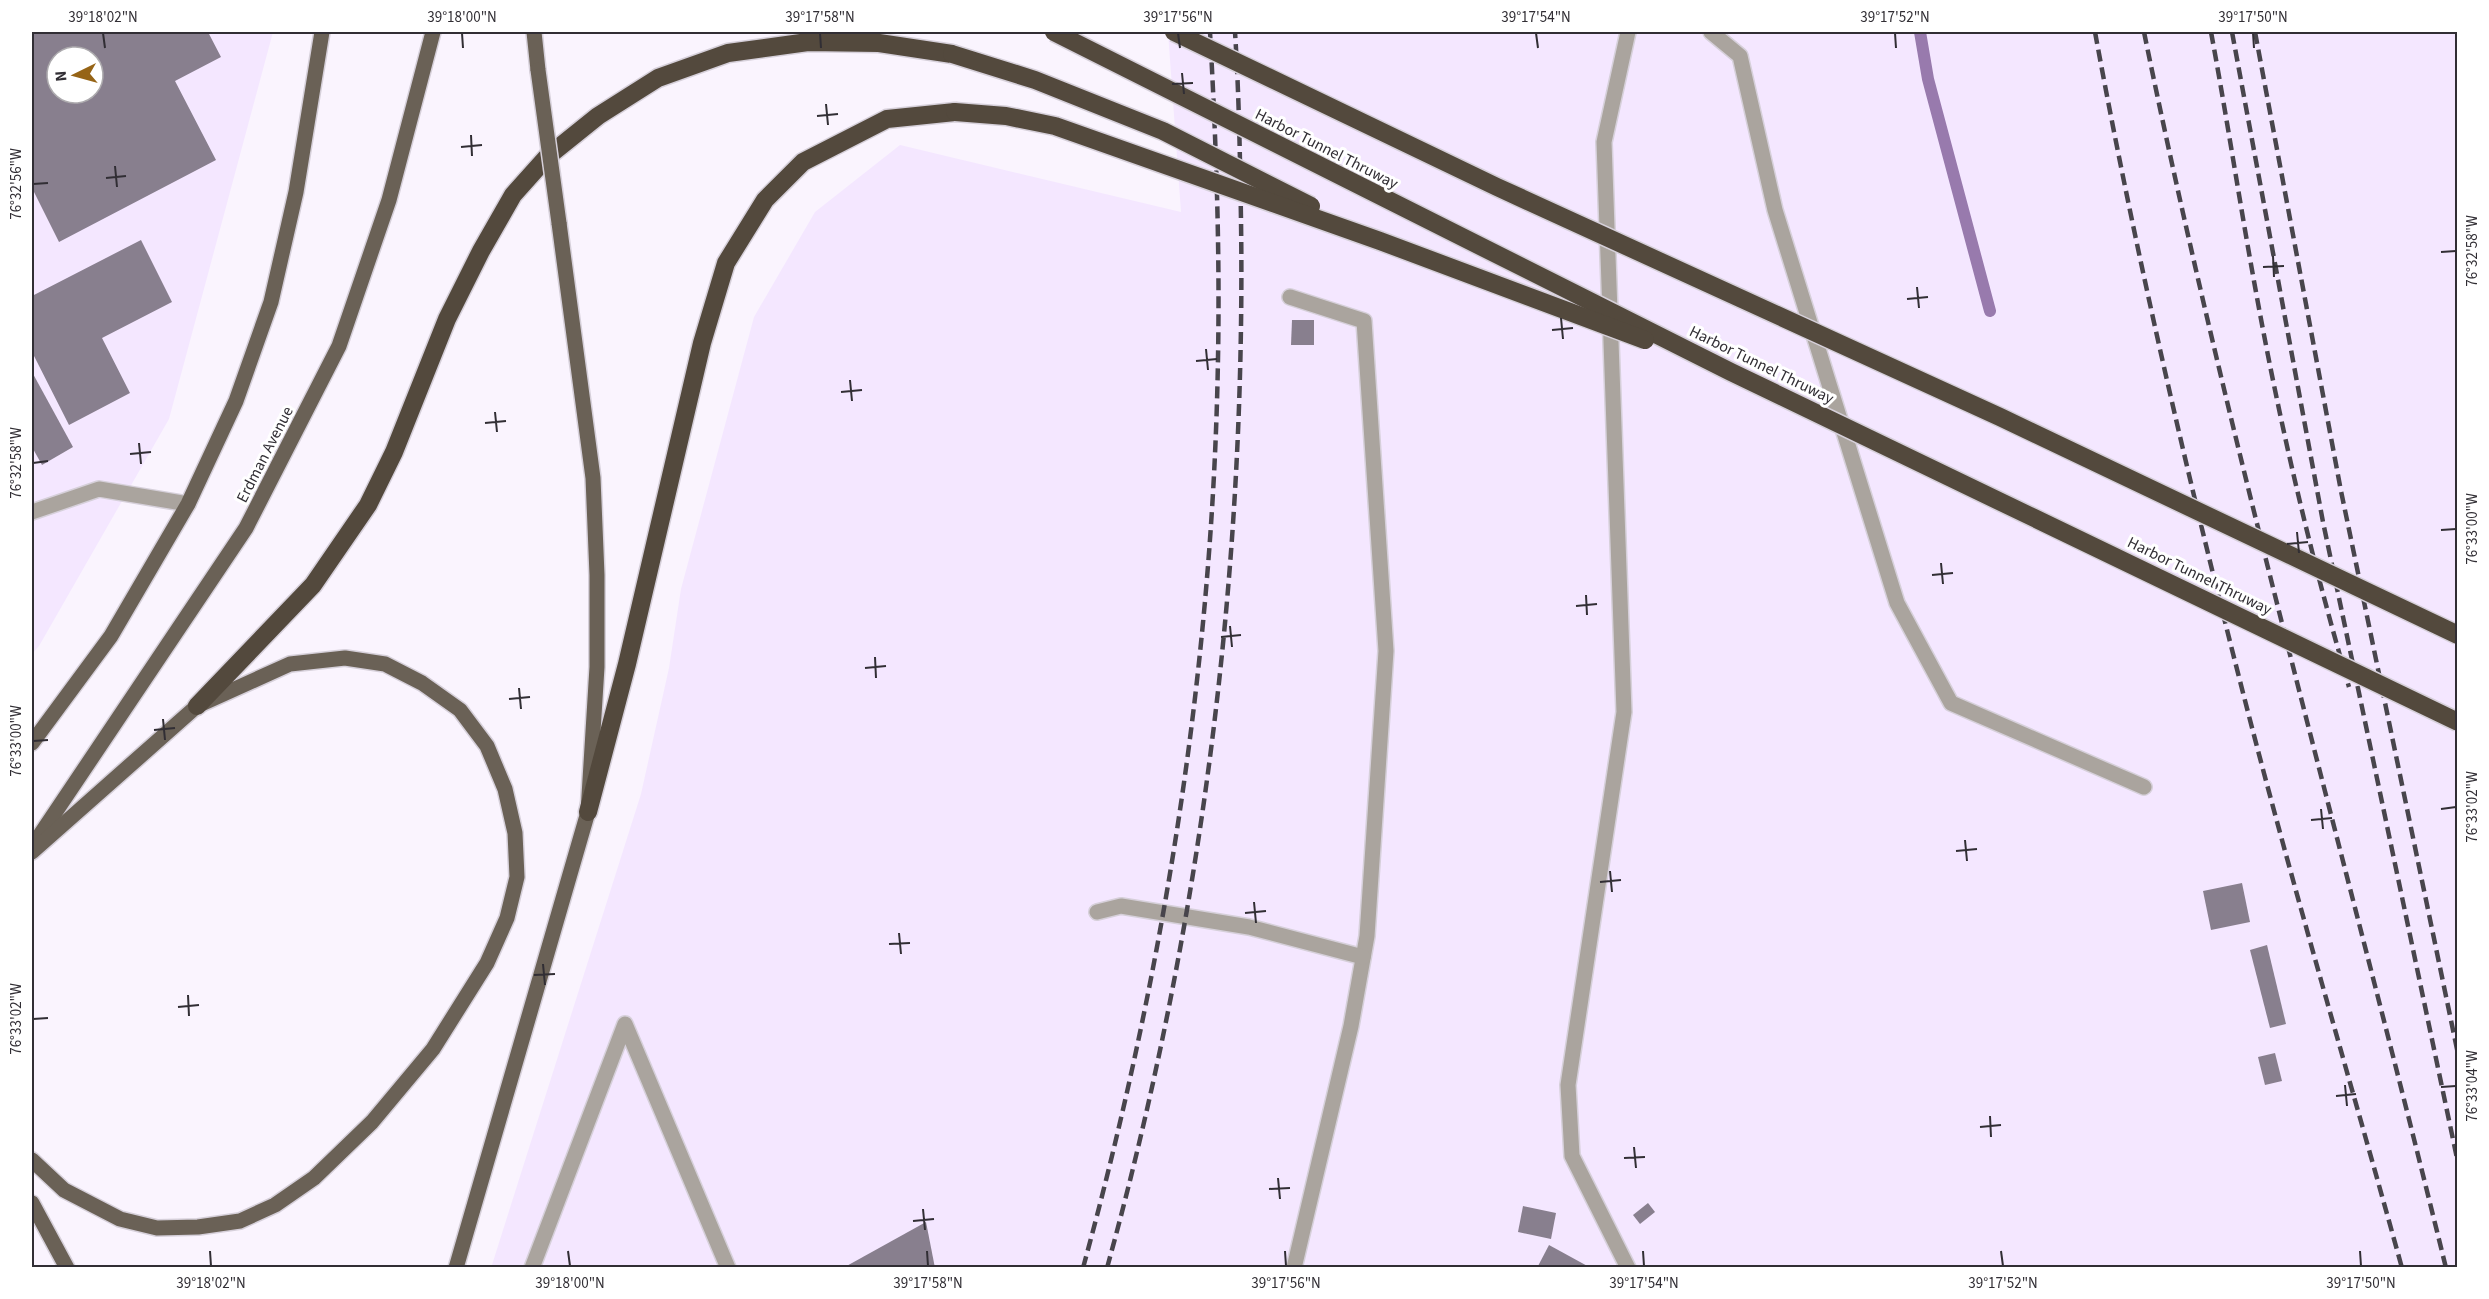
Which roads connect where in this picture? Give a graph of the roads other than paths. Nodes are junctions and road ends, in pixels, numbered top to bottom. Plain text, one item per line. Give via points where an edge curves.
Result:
1 (322, 32) edge
2 (433, 32) edge
3 (534, 32) edge
4 (1054, 32) edge
5 (1174, 32) edge
6 (1628, 32) edge
7 (1711, 32) edge
8 (1380, 241) junction
9 (1290, 297) dead end
10 (1731, 372) junction
11 (188, 504) junction
12 (32, 512) edge
13 (2457, 635) edge
14 (197, 706) junction
15 (2457, 722) edge
16 (32, 743) edge
17 (2144, 787) dead end
18 (588, 812) junction
19 (32, 850) edge
20 (1097, 912) dead end
21 (1363, 957) junction
22 (32, 1160) edge
23 (32, 1203) edge
24 (67, 1268) edge
25 (456, 1268) edge
26 (532, 1268) edge
27 (728, 1268) edge
28 (1294, 1268) edge
29 (1628, 1268) edge

1 - 11 main road via 296,192 271,302 236,401
2 - 19 main road, Erdman Avenue via 389,200 339,346 246,528
3 - 18 main road, bridge via 593,478 597,668
4 - 10 highway, Harbor Tunnel Thruway, bridge
5 - 13 highway, bridge via 1497,187 2001,417
6 - 29 lane via 1604,142 1624,712 1568,1085 1572,1156
7 - 17 lane via 1740,56 1775,210 1897,603 1951,703
8 - 10 highway, bridge
8 - 14 highway, bridge via 1163,131 1035,80 952,54 879,43 808,42 728,53 658,78 598,116 547,157 513,195 447,319 394,452 368,505 313,585
8 - 18 highway, bridge via 1055,126 1006,116 956,112 887,119 803,162 765,200 726,263 702,343 630,652
9 - 21 lane via 1364,321 1386,651
10 - 15 highway, Harbor Tunnel Thruway, bridge
11 - 12 lane via 99,489
11 - 16 main road via 111,636
14 - 19 main road
14 - 22 main road via 290,664 334,659 385,664 422,683 460,710 487,746 505,789 515,832 517,878 507,918 487,963 433,1049 372,1122 314,1178 275,1205 240,1221 157,1228 120,1219 64,1190
18 - 25 main road
20 - 21 lane via 1121,906 1249,927
21 - 28 lane via 1352,1026
23 - 24 main road
26 - 27 lane via 625,1024

